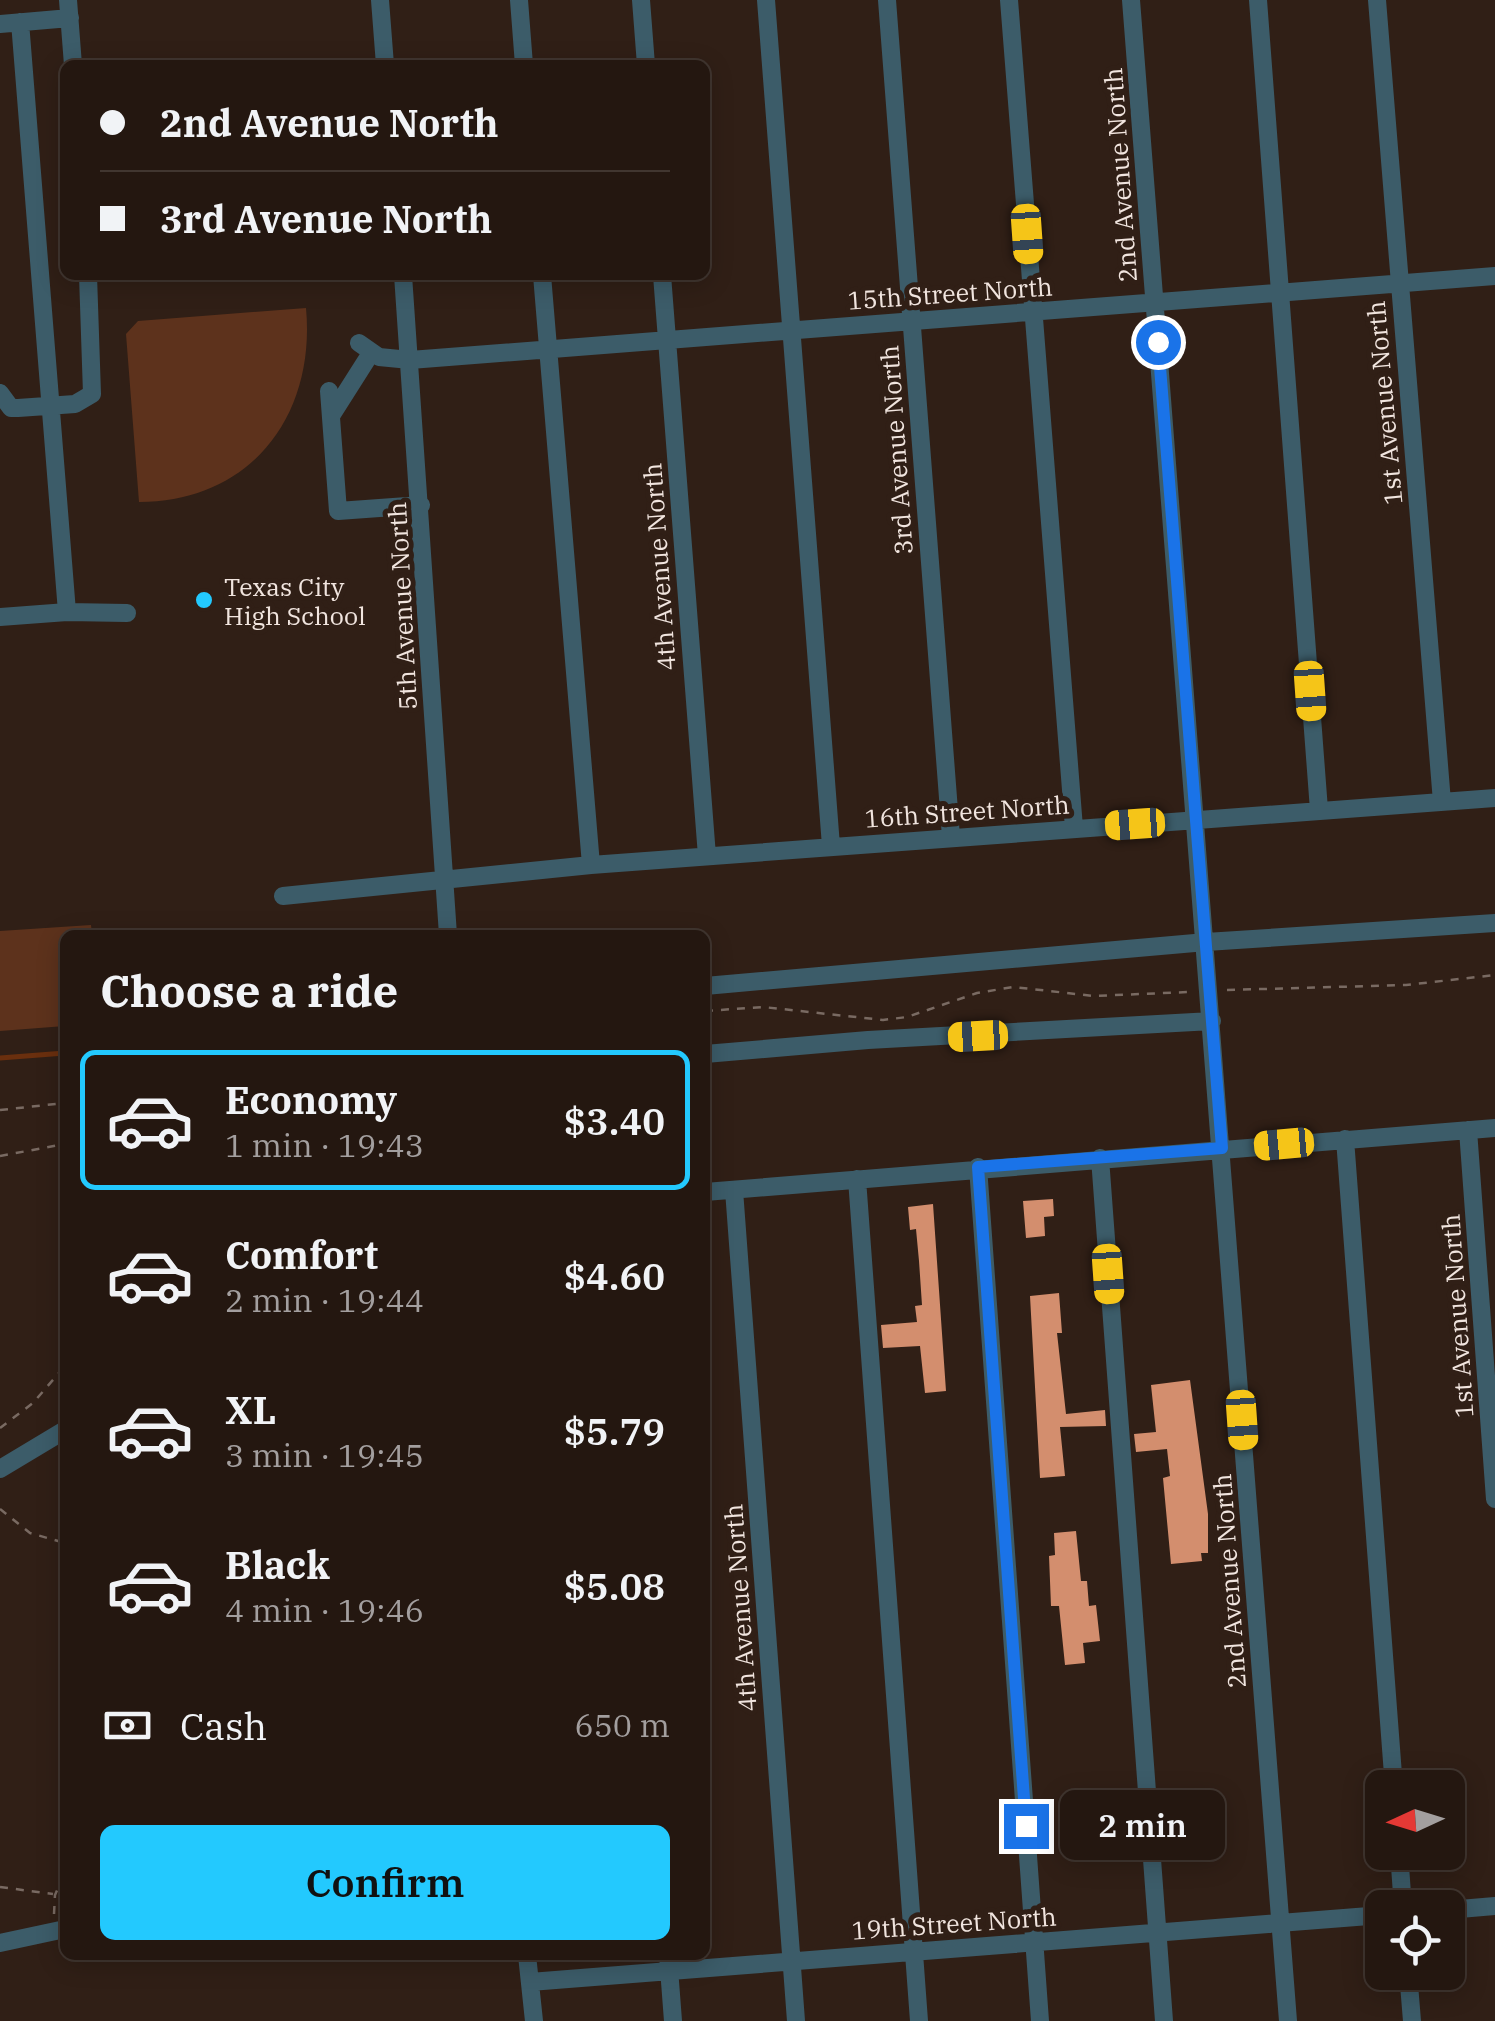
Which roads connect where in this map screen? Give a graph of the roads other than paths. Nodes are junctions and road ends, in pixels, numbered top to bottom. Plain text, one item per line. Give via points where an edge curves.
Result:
1 (380, 0) edge
2 (519, 0) edge
3 (641, 0) edge
4 (766, 0) edge
5 (887, 0) edge
6 (1009, 0) edge
7 (1132, 0) edge
8 (1258, 0) edge
9 (1377, 0) edge
10 (69, 9) edge
11 (20, 22) junction
12 (0, 24) edge
13 (73, 60) edge
14 (385, 60) edge
15 (524, 60) edge
16 (646, 60) edge
17 (1495, 276) edge
18 (88, 280) edge
19 (402, 280) edge
20 (542, 280) edge
21 (662, 280) edge
22 (1399, 284) junction
23 (1280, 293) junction
24 (1154, 303) junction
25 (1033, 312) junction
26 (912, 321) junction
27 (790, 331) junction
28 (667, 340) junction
29 (548, 349) junction
30 (410, 360) junction
31 (329, 391) dead end
32 (0, 393) edge
33 (50, 406) junction
34 (331, 416) junction
35 (421, 504) junction
36 (66, 612) junction
37 (126, 613) dead end
38 (0, 616) edge
39 (1495, 798) edge
40 (1442, 802) junction
41 (1320, 810) junction
42 (1196, 820) junction
43 (1074, 828) junction
44 (951, 837) junction
45 (831, 846) junction
46 (707, 856) junction
47 (591, 865) junction
48 (443, 882) junction
49 (283, 896) dead end
50 (1495, 923) edge
51 (448, 930) edge
52 (1206, 942) junction
53 (710, 986) edge
54 (1212, 1021) junction
55 (710, 1054) edge
56 (1495, 1128) edge
57 (1468, 1130) junction
58 (1345, 1139) junction
59 (1222, 1148) junction
60 (1100, 1158) junction
61 (978, 1167) junction
62 (857, 1178) junction
63 (734, 1190) junction
64 (710, 1192) edge
65 (60, 1433) edge
66 (0, 1469) edge
67 (1495, 1499) edge
68 (1393, 1770) edge
69 (1495, 1906) edge
70 (1465, 1909) edge
71 (1365, 1916) edge
72 (1279, 1923) junction
73 (60, 1930) edge
74 (1157, 1932) junction
75 (1034, 1942) junction
76 (0, 1943) edge
77 (914, 1950) junction
78 (528, 1960) edge
79 (791, 1960) junction
80 (668, 1962) edge
81 (530, 1982) junction
82 (1409, 1990) edge
83 (534, 2021) edge
84 (673, 2021) edge
85 (796, 2021) edge
86 (919, 2021) edge
87 (1040, 2021) edge
88 (1164, 2021) edge
89 (1288, 2021) edge
90 (1412, 2021) edge

1 - 14 street
2 - 15 street
3 - 16 street
4 - 27 street
5 - 26 street, 3rd Avenue North
6 - 25 street
7 - 24 street, 2nd Avenue North
8 - 23 street
9 - 22 street, 1st Avenue North
10 - 11 street
10 - 13 street
11 - 12 street
11 - 33 street
17 - 22 street, 15th Street North
18 - 33 street via 95,384 87,399
19 - 30 street, 5th Avenue North
20 - 29 street
21 - 28 street, 4th Avenue North
22 - 23 street, 15th Street North
22 - 40 street, 1st Avenue North
23 - 24 street, 15th Street North
23 - 41 street
24 - 25 street, 15th Street North
24 - 42 street, 2nd Avenue North
25 - 26 street, 15th Street North
25 - 43 street
26 - 27 street, 15th Street North
26 - 44 street, 3rd Avenue North
27 - 28 street, 15th Street North
27 - 45 street
28 - 29 street, 15th Street North
28 - 46 street, 4th Avenue North
29 - 30 street, 15th Street North
29 - 47 street
30 - 34 street, 15th Street North via 365,348
30 - 35 street, 5th Avenue North
31 - 34 street
32 - 33 street via 11,408
33 - 36 street
34 - 35 street via 338,511
35 - 48 street, 5th Avenue North
36 - 37 street
36 - 38 street
39 - 40 street, 16th Street North
40 - 41 street, 16th Street North
41 - 42 street, 16th Street North
42 - 43 street, 16th Street North
42 - 52 street, 2nd Avenue North
43 - 44 street, 16th Street North
44 - 45 street, 16th Street North
45 - 46 street, 16th Street North
46 - 47 street, 16th Street North
47 - 48 street, 16th Street North
48 - 49 street, 16th Street North
48 - 51 street, 5th Avenue North
50 - 52 street
52 - 53 street
52 - 54 street, 2nd Avenue North
54 - 55 street
54 - 59 street, 2nd Avenue North
56 - 57 street
57 - 58 street
57 - 67 street, 1st Avenue North
58 - 59 street
58 - 68 street
59 - 60 street
59 - 72 street, 2nd Avenue North
60 - 61 street
60 - 74 street
61 - 62 street
61 - 75 street
62 - 63 street
62 - 77 street
63 - 64 street
63 - 79 street, 4th Avenue North
65 - 66 street
69 - 70 street
71 - 72 street, 19th Street North
72 - 74 street, 19th Street North
72 - 89 street, 2nd Avenue North
73 - 76 street
74 - 75 street, 19th Street North
74 - 88 street
75 - 77 street, 19th Street North
75 - 87 street
77 - 79 street, 19th Street North
77 - 86 street
78 - 81 street
79 - 80 street, 19th Street North
79 - 85 street, 4th Avenue North
80 - 81 street, 19th Street North
80 - 84 street
81 - 83 street
82 - 90 street

